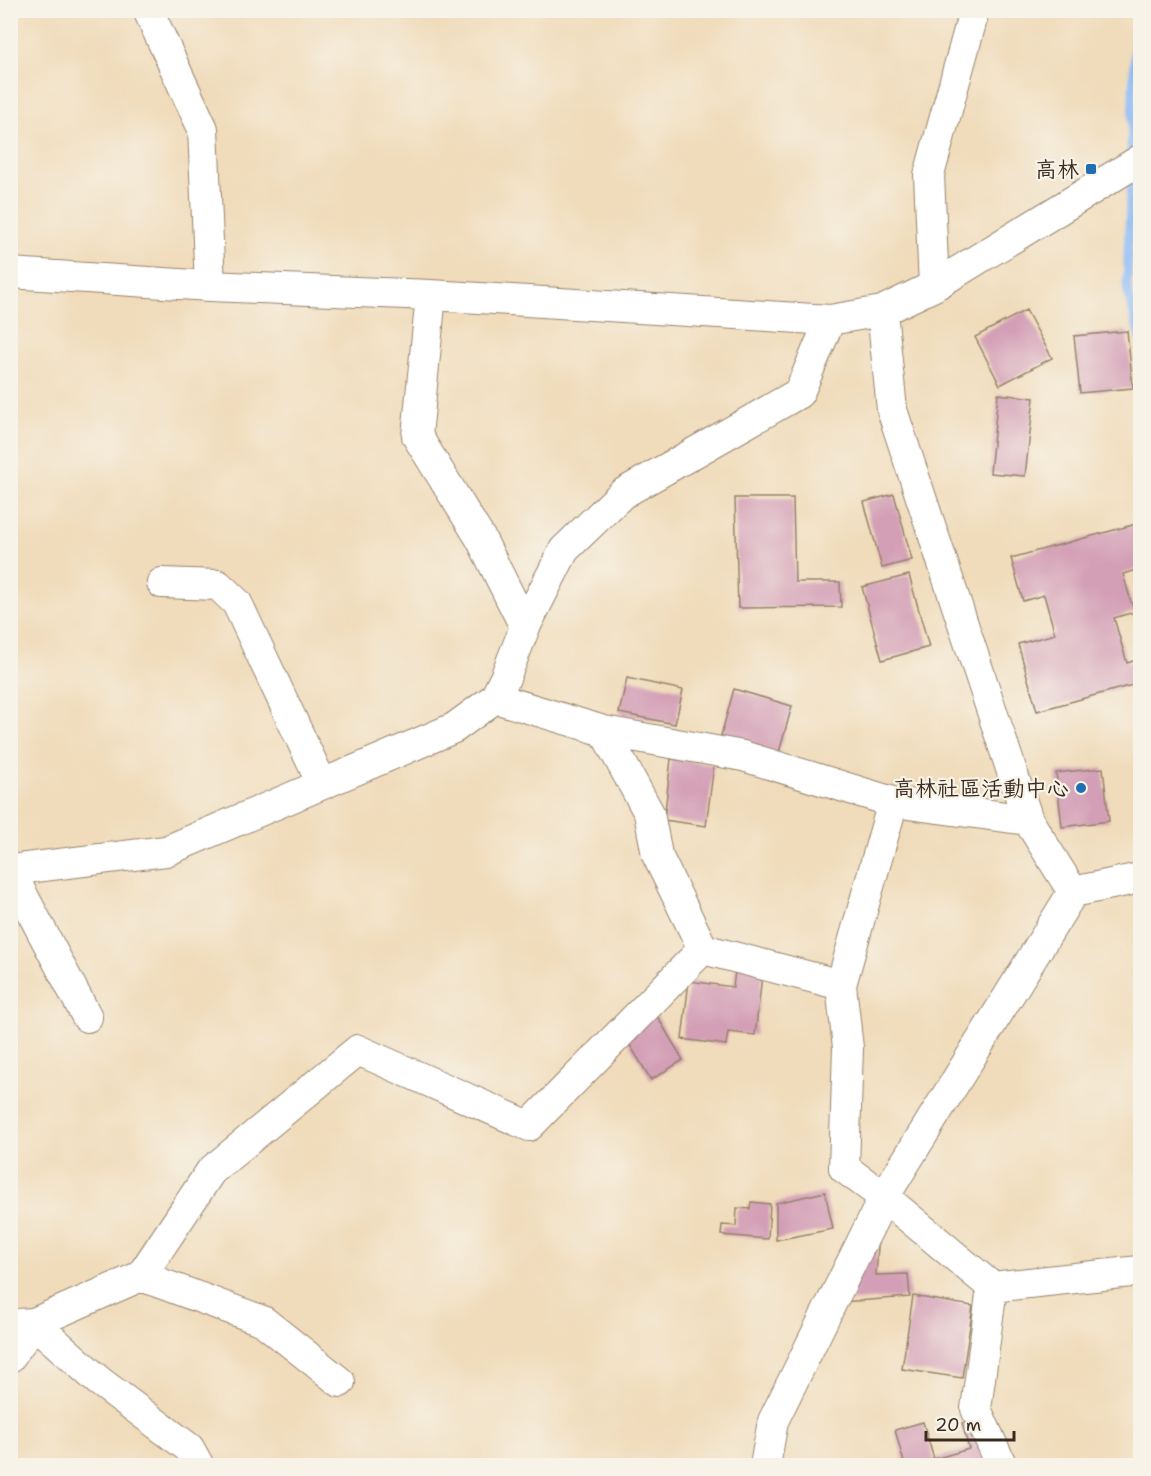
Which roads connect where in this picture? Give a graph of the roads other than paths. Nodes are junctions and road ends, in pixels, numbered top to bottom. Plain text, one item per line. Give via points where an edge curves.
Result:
1 (148, 10) edge
2 (971, 10) edge
3 (1140, 160) edge
4 (10, 273) edge
5 (210, 286) junction
6 (934, 286) junction
7 (431, 295) junction
8 (882, 311) junction
9 (830, 320) junction
10 (162, 583) dead end
11 (525, 627) junction
12 (495, 698) junction
13 (604, 731) junction
14 (322, 784) junction
15 (893, 802) junction
16 (1028, 820) junction
17 (10, 871) edge
18 (1140, 878) edge
19 (1073, 892) junction
20 (703, 949) junction
21 (841, 985) junction
22 (87, 1017) dead end
23 (884, 1197) junction
24 (1140, 1272) edge
25 (141, 1276) junction
26 (992, 1287) junction
27 (22, 1324) edge
28 (10, 1357) edge
29 (340, 1382) dead end
30 (199, 1466) edge
31 (765, 1466) edge
32 (1002, 1466) edge

1 - 5 street via 204,129
2 - 6 street via 972,19 929,175
3 - 6 street
4 - 5 street
5 - 7 street
6 - 8 street
7 - 9 street
7 - 11 street via 417,436 481,539
8 - 9 street
8 - 16 street via 892,410
9 - 11 street via 799,393 622,494 564,550
10 - 14 street via 218,585 237,603
11 - 12 street
12 - 13 street
12 - 14 street via 454,728
13 - 15 street via 743,756
13 - 20 street via 649,813 657,855
14 - 17 street via 166,851
15 - 16 street
15 - 21 street
16 - 19 street
17 - 22 street
18 - 19 street
19 - 23 street
20 - 21 street
20 - 25 street via 529,1126 358,1050 211,1171
21 - 23 street via 848,1048 843,1168
23 - 26 street
23 - 31 street via 773,1421
24 - 26 street
25 - 27 street
25 - 29 street via 263,1322
26 - 32 street via 976,1409
27 - 28 street
27 - 30 street via 189,1448

